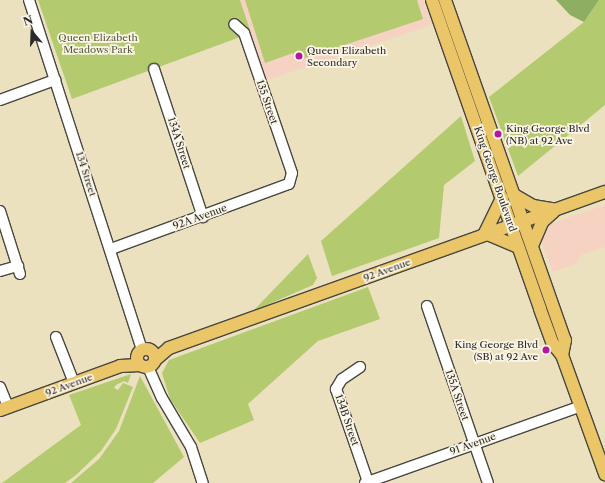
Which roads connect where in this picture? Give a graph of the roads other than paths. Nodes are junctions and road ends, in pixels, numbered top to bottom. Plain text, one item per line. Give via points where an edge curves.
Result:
1 (28, 0) edge
2 (432, 0) edge
3 (444, 0) edge
4 (234, 24) dead end
5 (154, 69) dead end
6 (55, 80) junction
7 (0, 100) edge
8 (289, 184) joint
9 (605, 192) edge
10 (508, 196) junction
11 (555, 210) junction
12 (0, 211) edge
13 (203, 216) junction
14 (517, 223) junction
15 (485, 233) junction
16 (532, 246) junction
17 (518, 247) junction
18 (111, 250) junction
19 (0, 271) edge
20 (427, 306) dead end
21 (56, 337) dead end
22 (562, 355) junction
23 (145, 358) junction
24 (360, 367) dead end
25 (74, 383) junction
26 (0, 387) edge
27 (581, 406) junction
28 (4, 409) edge
29 (474, 444) junction
30 (605, 474) edge
31 (203, 483) edge
32 (367, 483) edge
33 (488, 483) edge

1 - 6 street, 134 Street
2 - 10 main road, King George Boulevard
3 - 10 main road, King George Boulevard
4 - 8 street, 135 Street via 244,33 292,173
5 - 13 street, 134A Street
6 - 7 street
6 - 18 street, 134 Street
8 - 13 street, 92A Avenue
9 - 11 main road, 92 Avenue
10 - 11 main road via 533,206
10 - 14 main road, King George Boulevard
10 - 15 main road
11 - 14 main road, 92 Avenue
11 - 16 main road via 542,222
12 - 19 street via 19,270
13 - 18 street, 92A Avenue
14 - 15 main road, 92 Avenue
14 - 16 main road, King George Boulevard
14 - 17 main road, King George Boulevard
15 - 17 main road
15 - 23 main road, 92 Avenue
16 - 22 main road, King George Boulevard via 565,340
17 - 22 main road, King George Boulevard via 553,344
18 - 23 street, 134 Street
20 - 29 street, 135A Street
21 - 25 street
22 - 27 main road, King George Boulevard
23 - 25 main road, 92 Avenue
23 - 31 street, 134 Street via 162,398 191,447
24 - 32 street, 134B Street via 342,379 336,388
25 - 28 main road, 92 Avenue
26 - 28 street
27 - 29 street, 91 Avenue
27 - 30 main road, King George Boulevard
29 - 32 street, 91 Avenue
29 - 33 street, 135A Street

